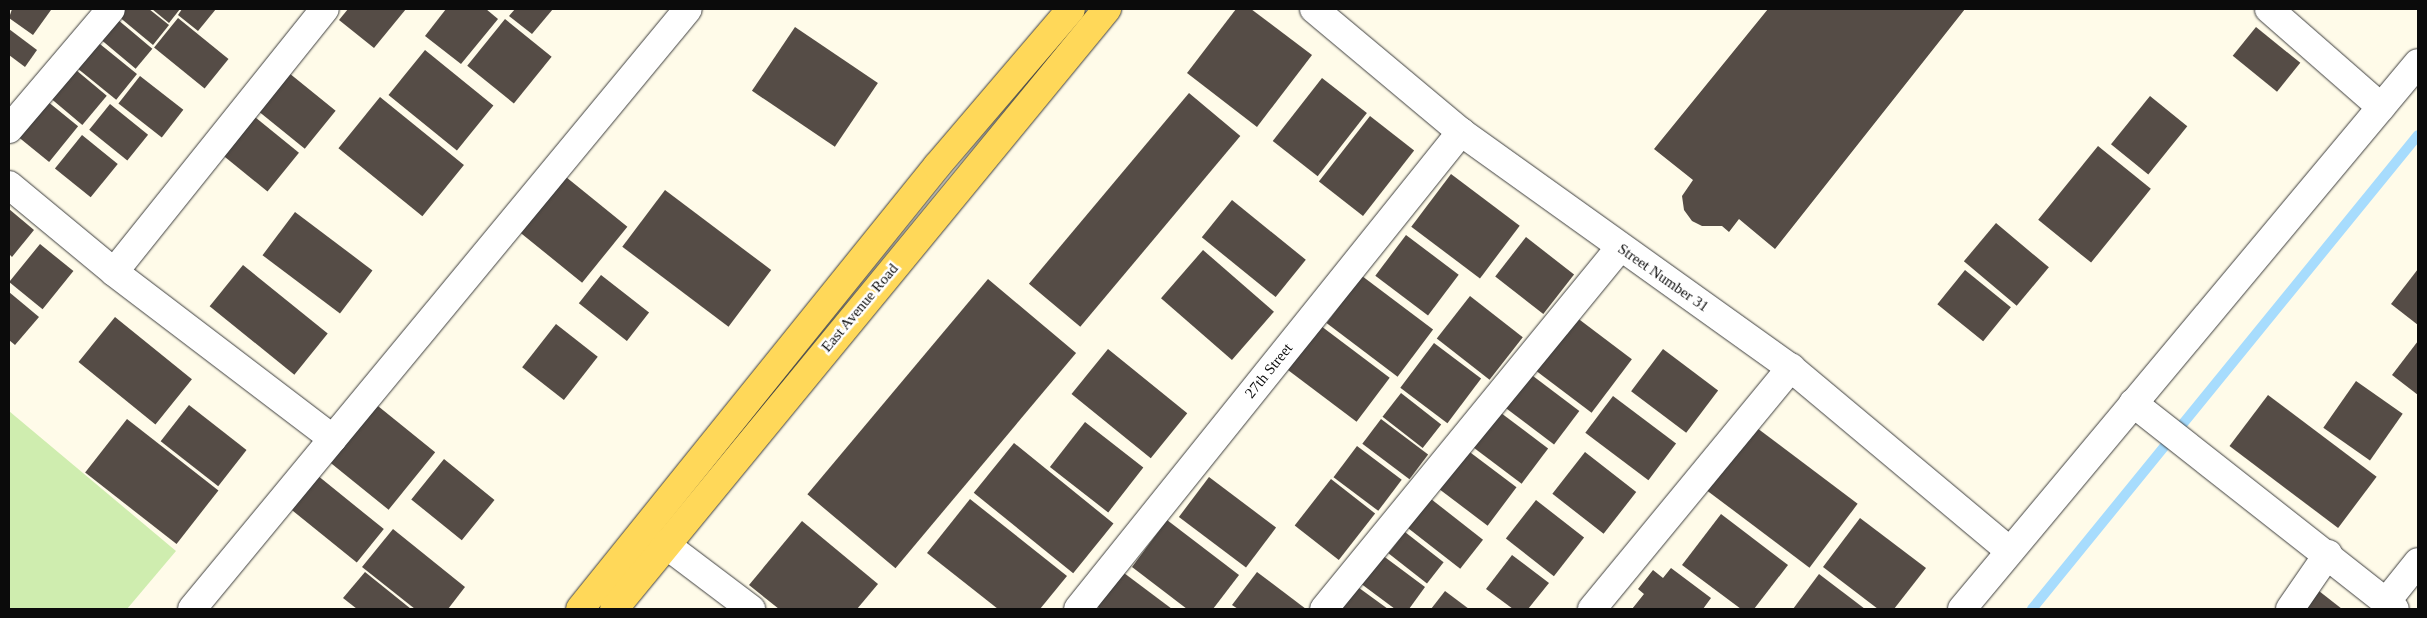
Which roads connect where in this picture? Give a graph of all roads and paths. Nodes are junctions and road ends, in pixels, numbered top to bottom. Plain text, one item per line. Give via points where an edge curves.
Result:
1 (110, 9) edge
2 (325, 9) edge
3 (688, 9) edge
4 (1071, 9) edge
5 (1107, 9) edge
6 (1314, 9) edge
7 (2269, 9) edge
8 (2418, 63) edge
9 (2381, 108) junction
10 (9, 130) edge
11 (1461, 132) junction
12 (9, 185) edge
13 (1620, 248) junction
14 (114, 272) junction
15 (1791, 368) junction
16 (2133, 403) junction
17 (333, 439) junction
18 (665, 544) junction
19 (2009, 550) junction
20 (2328, 554) junction
21 (2418, 562) edge
22 (2391, 605) edge
23 (192, 609) edge
24 (580, 609) edge
25 (614, 609) edge
26 (751, 609) edge
27 (1078, 609) edge
28 (1324, 609) edge
29 (1592, 609) edge
30 (1962, 609) edge
31 (2290, 609) edge

1 - 10 street
2 - 14 street
3 - 17 street
4 - 24 main road, East Avenue Road via 937,166
5 - 18 main road, East Avenue Road
6 - 11 street, Street Number 31
7 - 9 street
8 - 9 street
9 - 16 street
11 - 13 street, Street Number 31
11 - 27 street, 27th Street
12 - 14 street
13 - 15 street, Street Number 31
13 - 28 street
14 - 17 street
15 - 19 street, Street Number 31
15 - 29 street
16 - 19 street
16 - 20 street
17 - 23 street
18 - 25 main road, East Avenue Road
18 - 26 street
19 - 30 street
20 - 22 street
20 - 31 street
21 - 22 street

